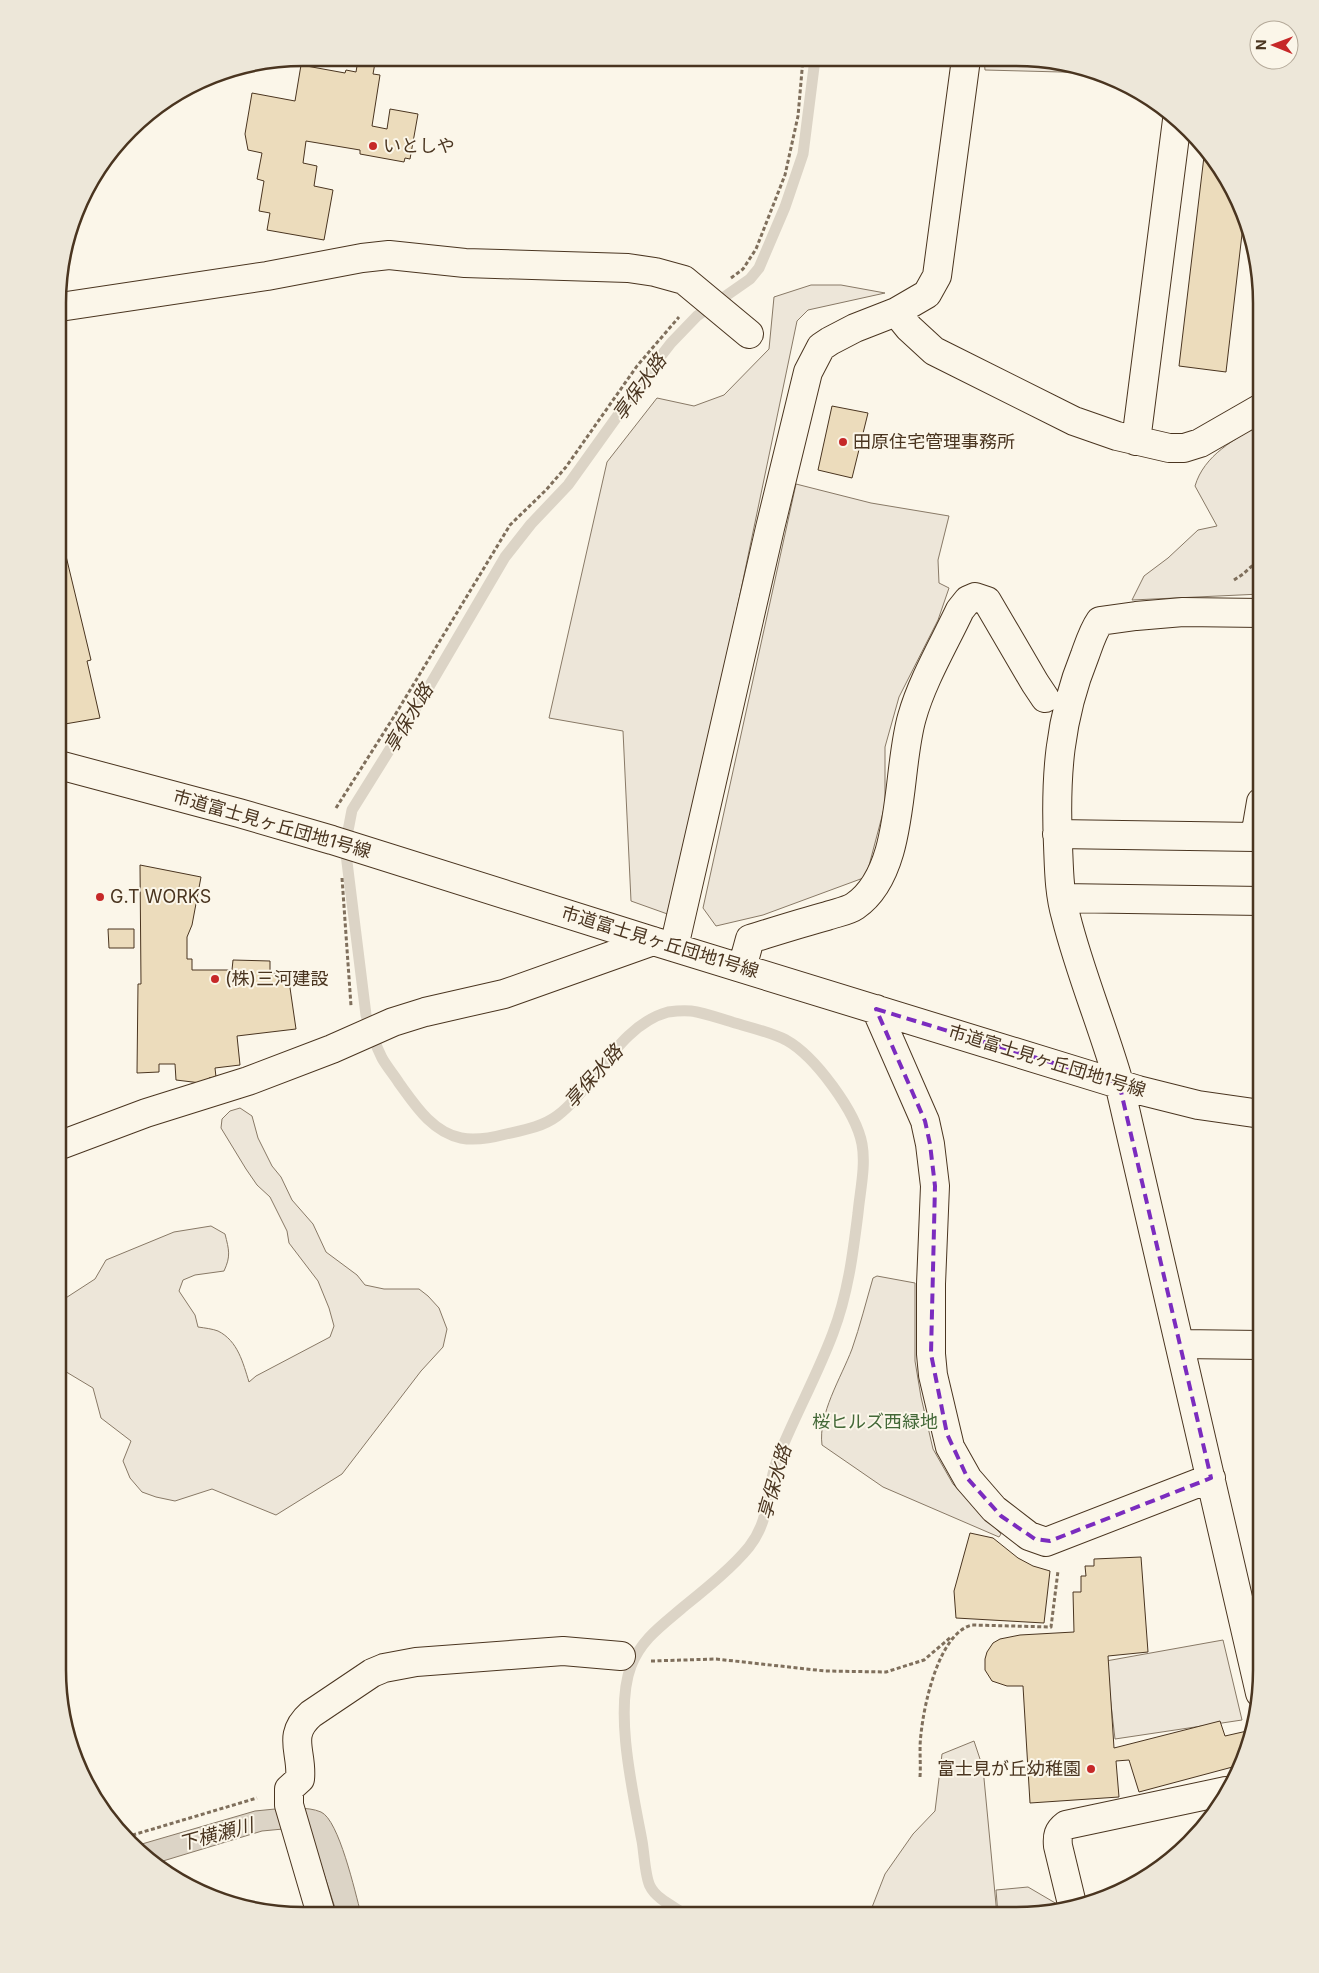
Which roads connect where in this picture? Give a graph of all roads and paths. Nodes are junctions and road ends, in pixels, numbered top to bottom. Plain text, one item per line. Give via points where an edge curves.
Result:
1 (802, 66) edge
2 (965, 66) edge
3 (1176, 129) edge
4 (700, 292) junction
5 (66, 306) edge
6 (896, 312) junction
7 (750, 334) dead end
8 (1253, 413) edge
9 (1136, 441) junction
10 (1253, 613) edge
11 (1045, 698) dead end
12 (66, 768) edge
13 (334, 814) dead end
14 (1058, 834) junction
15 (1253, 837) edge
16 (341, 870) dead end
17 (1062, 898) junction
18 (1253, 901) edge
19 (663, 944) junction
20 (742, 968) junction
21 (876, 1009) junction
22 (352, 1011) dead end
23 (1119, 1083) junction
24 (1253, 1113) edge
25 (66, 1143) edge
26 (1180, 1344) junction
27 (1253, 1345) edge
28 (1211, 1478) junction
29 (1058, 1570) dead end
30 (956, 1633) junction
31 (621, 1656) joint
32 (1253, 1661) edge
33 (920, 1777) dead end
34 (1218, 1793) edge
35 (289, 1797) junction
36 (134, 1835) edge
37 (1071, 1900) edge
38 (319, 1907) edge

1 - 4 path via 790,157 756,249 743,269 733,277
2 - 6 street via 937,276 927,294
3 - 9 street
4 - 5 street via 672,276 628,268 465,263 389,255
4 - 7 street
4 - 13 path via 637,366 566,467 510,525
6 - 9 street via 908,328 934,351 1074,421
6 - 19 street via 855,328 821,347 808,372
8 - 9 street via 1200,443 1184,448
10 - 14 street via 1182,612 1100,621 1072,686 1066,714 1060,750
11 - 20 street via 987,601 975,597 968,600 960,610 912,716 890,850 878,879 868,895 854,907 750,939
12 - 19 street, 市道富士見ヶ丘団地1号線 via 332,840
14 - 15 street
14 - 17 street
16 - 22 path
17 - 18 street
17 - 23 street
19 - 20 street, 市道富士見ヶ丘団地1号線
19 - 25 street via 504,994 425,1012 248,1081 146,1113
20 - 21 street, 市道富士見ヶ丘団地1号線
21 - 23 street, 市道富士見ヶ丘団地1号線
21 - 28 street via 925,1121 930,1144 935,1186 931,1284 933,1375 950,1447 968,1479 1001,1516 1029,1536 1046,1542
23 - 24 street, 市道富士見ヶ丘団地1号線 via 1181,1101
23 - 26 street
26 - 27 street
26 - 28 street
28 - 32 street
29 - 30 path via 1051,1627 972,1625
30 - 31 path via 924,1660 886,1672 825,1671 716,1659 646,1662
30 - 33 path via 937,1667 926,1704
31 - 35 street via 563,1651 521,1653 416,1662 378,1670 303,1721 296,1740 300,1779
34 - 37 street via 1066,1825 1060,1829 1058,1846
35 - 36 path
35 - 38 street

